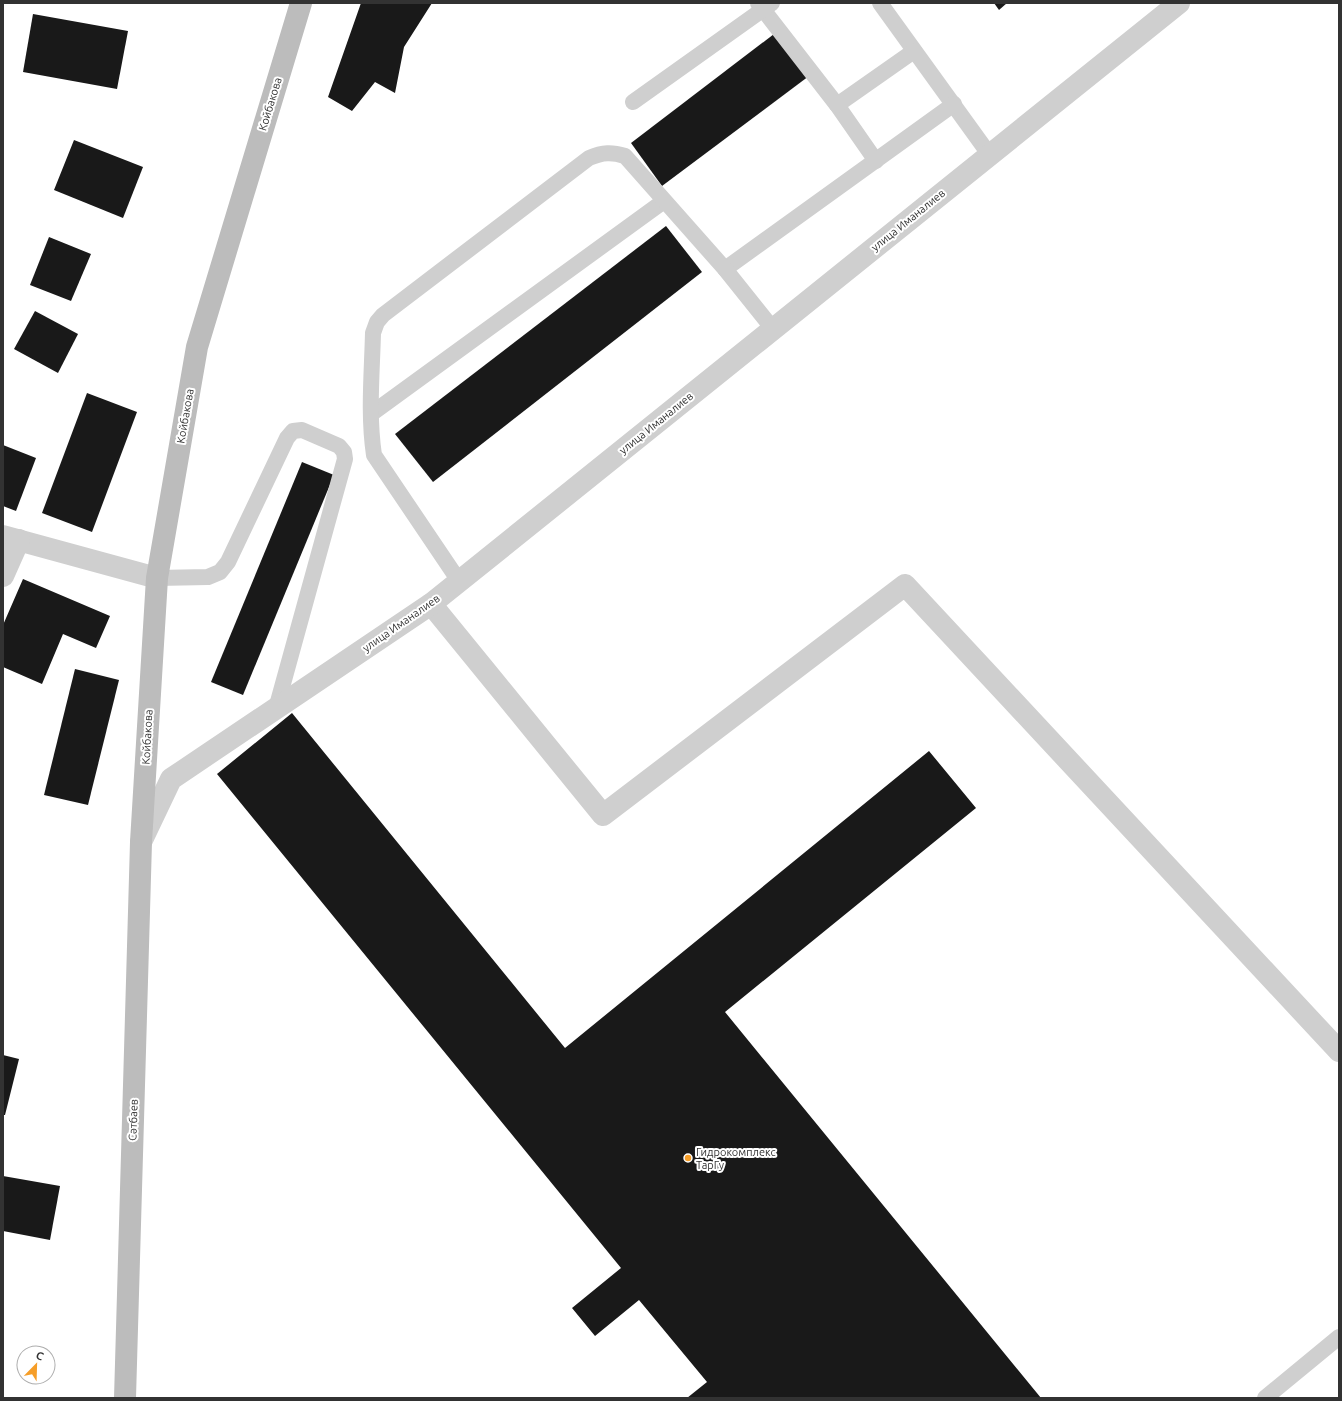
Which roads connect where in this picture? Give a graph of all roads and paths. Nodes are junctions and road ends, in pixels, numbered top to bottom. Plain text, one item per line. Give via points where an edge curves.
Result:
1 (301, 3) edge
2 (880, 3) edge
3 (1179, 3) edge
4 (764, 5) edge
5 (914, 51) junction
6 (632, 102) dead end
7 (954, 104) junction
8 (837, 105) junction
9 (989, 154) junction
10 (876, 161) junction
11 (664, 201) junction
12 (725, 269) junction
13 (773, 329) junction
14 (371, 414) junction
15 (11, 538) edge
16 (3, 576) edge
17 (157, 578) junction
18 (459, 582) junction
19 (431, 604) junction
20 (276, 709) junction
21 (141, 842) junction
22 (1339, 1051) edge
23 (1339, 1337) edge
24 (125, 1398) edge
25 (1265, 1398) edge

1 - 17 street, Койбакова via 197,347
2 - 5 lane
3 - 9 street, улица Иманалиев
4 - 6 lane
4 - 8 lane
5 - 7 lane
5 - 8 lane
7 - 9 lane
7 - 10 lane
8 - 10 lane
9 - 13 street, улица Иманалиев
10 - 12 lane
11 - 12 lane
11 - 14 lane
11 - 14 lane via 625,156 601,153 589,158 377,322 373,333
12 - 13 lane
13 - 18 street, улица Иманалиев
14 - 18 lane via 374,455
15 - 16 street
15 - 17 street
17 - 20 lane via 208,577 220,572 228,562 287,438 293,431 302,430 339,446 344,452 345,459
17 - 21 street, Койбакова
18 - 19 street, улица Иманалиев
19 - 20 street, улица Иманалиев
19 - 22 street via 603,815 905,586
20 - 21 street, улица Иманалиев via 171,780
21 - 24 street, Сәтбаев
23 - 25 lane

